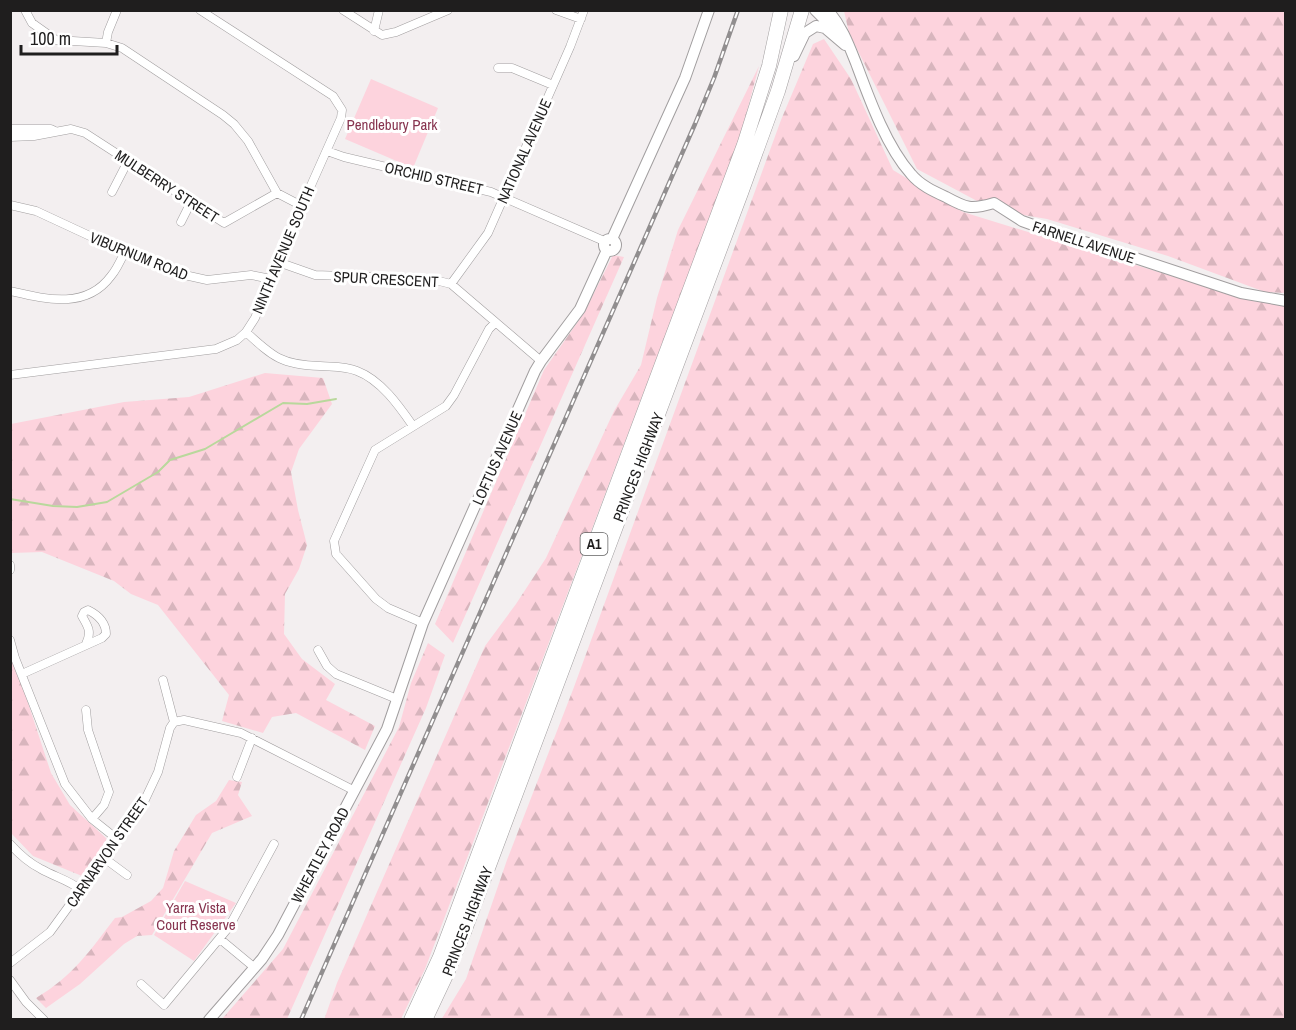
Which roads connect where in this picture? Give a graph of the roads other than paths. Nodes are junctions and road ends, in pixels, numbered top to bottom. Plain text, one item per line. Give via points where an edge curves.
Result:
1 (25, 10) edge
2 (117, 10) edge
3 (200, 10) edge
4 (343, 10) edge
5 (379, 10) edge
6 (448, 10) edge
7 (556, 10) edge
8 (584, 10) edge
9 (709, 10) edge
10 (781, 10) edge
11 (788, 10) edge
12 (801, 10) edge
13 (815, 10) edge
14 (828, 10) edge
15 (836, 10) edge
16 (581, 19) junction
17 (374, 31) junction
18 (845, 41) junction
19 (106, 43) junction
20 (770, 66) junction
21 (498, 68) dead end
22 (554, 85) junction
23 (778, 91) junction
24 (10, 129) edge
25 (55, 131) junction
26 (10, 137) edge
27 (327, 151) junction
28 (128, 161) junction
29 (112, 192) dead end
30 (277, 193) junction
31 (504, 197) junction
32 (191, 202) junction
33 (10, 205) edge
34 (302, 206) junction
35 (181, 222) dead end
36 (608, 243) junction
37 (125, 251) junction
38 (278, 262) junction
39 (271, 279) junction
40 (451, 284) junction
41 (10, 291) edge
42 (1286, 301) edge
43 (495, 323) junction
44 (246, 332) junction
45 (541, 361) junction
46 (10, 375) edge
47 (413, 426) junction
48 (423, 623) junction
49 (10, 640) edge
50 (86, 644) junction
51 (318, 650) dead end
52 (22, 674) junction
53 (405, 675) joint
54 (163, 680) dead end
55 (397, 699) junction
56 (86, 710) dead end
57 (174, 722) junction
58 (252, 738) junction
59 (237, 777) dead end
60 (355, 791) junction
61 (92, 819) junction
62 (117, 839) junction
63 (10, 844) edge
64 (274, 844) dead end
65 (104, 858) junction
66 (127, 875) dead end
67 (81, 890) junction
68 (220, 939) junction
69 (10, 963) edge
70 (255, 968) junction
71 (10, 980) edge
72 (141, 984) dead end
73 (44, 1020) edge
74 (209, 1020) edge
75 (411, 1020) edge
76 (425, 1020) edge

1 - 19 street via 32,23 56,40
2 - 19 street
3 - 27 street, NINTH AVENUE SOUTH via 333,96 342,110
4 - 17 street
5 - 17 street
6 - 17 street via 387,35
7 - 16 street
8 - 16 street, NATIONAL AVENUE
9 - 36 street, LOFTUS AVENUE via 685,78
10 - 20 highway, PRINCES HIGHWAY / A1
11 - 20 highway
12 - 23 highway, PRINCES HIGHWAY / A1
13 - 18 street, FARNELL AVENUE
14 - 18 street, FARNELL AVENUE
15 - 18 street
16 - 22 street, NATIONAL AVENUE
18 - 23 street via 824,27 810,28 801,39
18 - 42 street, FARNELL AVENUE via 892,146 912,175 936,193 975,208 993,203 1022,221 1061,235 1241,293
19 - 30 street via 122,48 234,124
20 - 75 highway, PRINCES HIGHWAY / A1 via 744,145 440,957
21 - 22 street via 512,68
22 - 31 street, NATIONAL AVENUE
23 - 76 highway, PRINCES HIGHWAY / A1 via 464,932
24 - 25 street, MULBERRY STREET
25 - 26 street, MULBERRY STREET
25 - 28 street, MULBERRY STREET via 71,129 85,133
27 - 31 street, ORCHID STREET
27 - 34 street, NINTH AVENUE SOUTH
28 - 29 street
28 - 32 street, MULBERRY STREET
30 - 32 street, MULBERRY STREET via 224,223
30 - 34 street
31 - 36 street, ORCHID STREET
31 - 40 street, NATIONAL AVENUE via 484,241
32 - 35 street
33 - 37 street, VIBURNUM ROAD via 36,211
34 - 38 street, NINTH AVENUE SOUTH
36 - 45 street, LOFTUS AVENUE via 580,309
37 - 39 street, VIBURNUM ROAD via 195,278 251,275
37 - 41 street via 106,283 88,295 49,300
38 - 39 street, NINTH AVENUE SOUTH
38 - 40 street, SPUR CRESCENT via 315,275 431,279
39 - 44 street, NINTH AVENUE SOUTH
40 - 43 street, SPUR CRESCENT
43 - 45 street, SPUR CRESCENT
43 - 47 street via 450,400
44 - 46 street, NINTH AVENUE SOUTH via 216,349
44 - 47 street via 269,353 291,364 359,371 384,390
45 - 48 street, LOFTUS AVENUE
47 - 48 street via 372,454 333,544 336,555 376,599
48 - 53 street, LOFTUS AVENUE
49 - 52 street
50 - 50 street via 102,638 106,632 103,622 88,610 82,616 90,628
50 - 52 street
51 - 55 street via 336,674
52 - 61 street via 65,784
53 - 55 street, WHEATLEY ROAD
54 - 57 street
55 - 60 street, WHEATLEY ROAD via 387,729
56 - 61 street via 88,730 109,792 107,801
57 - 58 street via 184,720
57 - 62 street, CARNARVON STREET via 147,797
58 - 59 street
58 - 60 street
60 - 70 street, WHEATLEY ROAD via 278,935
61 - 62 street
62 - 65 street, CARNARVON STREET
63 - 67 street via 36,867
64 - 68 street
65 - 66 street
65 - 67 street, CARNARVON STREET
67 - 69 street, CARNARVON STREET via 50,932
68 - 70 street
68 - 72 street via 164,1005
70 - 74 street, WHEATLEY ROAD
71 - 73 street

